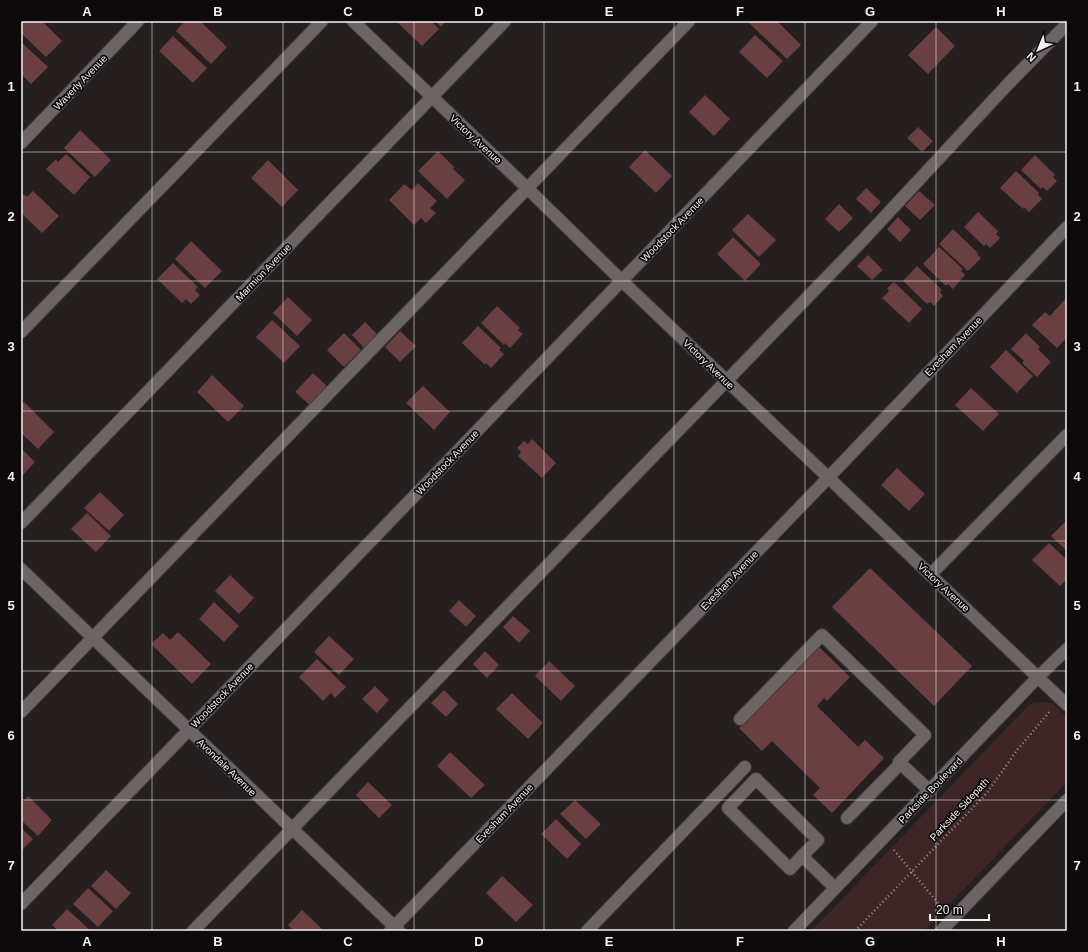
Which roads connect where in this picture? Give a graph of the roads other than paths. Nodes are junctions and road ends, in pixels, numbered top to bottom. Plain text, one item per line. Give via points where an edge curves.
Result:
1 (138, 21) edge
2 (322, 21) edge
3 (353, 21) edge
4 (505, 21) edge
5 (689, 21) edge
6 (872, 21) edge
7 (1067, 24) edge
8 (432, 97) junction
9 (21, 143) edge
10 (527, 188) junction
11 (1067, 227) edge
12 (622, 281) junction
13 (21, 332) edge
14 (726, 380) junction
15 (1067, 435) edge
16 (828, 478) junction
17 (21, 523) edge
18 (21, 569) edge
19 (930, 575) junction
20 (93, 638) junction
21 (1067, 649) edge
22 (1038, 677) junction
23 (1064, 702) edge
24 (21, 712) edge
25 (740, 719) dead end
26 (188, 730) junction
27 (901, 763) junction
28 (745, 767) dead end
29 (929, 790) junction
30 (1067, 800) edge
31 (847, 818) dead end
32 (292, 829) junction
33 (802, 856) junction
34 (835, 888) junction
35 (21, 904) edge
36 (394, 929) edge
37 (943, 929) edge
38 (193, 931) edge
39 (587, 931) edge
40 (794, 931) edge

1 - 9 street, Waverly Avenue
2 - 13 street
3 - 8 street, Victory Avenue
4 - 8 street, Marmion Avenue
5 - 10 street
6 - 12 street, Woodstock Avenue
7 - 14 street via 863,240
8 - 10 street, Victory Avenue
8 - 17 street, Marmion Avenue
10 - 12 street, Victory Avenue
10 - 20 street
11 - 16 street, Evesham Avenue
12 - 14 street, Victory Avenue
12 - 26 street, Woodstock Avenue
14 - 16 street, Victory Avenue
14 - 32 street
15 - 19 street
16 - 19 street, Victory Avenue
16 - 36 street, Evesham Avenue
18 - 20 street, Avondale Avenue
19 - 22 street, Victory Avenue
20 - 24 street
20 - 26 street, Avondale Avenue
21 - 22 street, Parkside Boulevard
22 - 23 street, Victory Avenue
22 - 29 street, Parkside Boulevard
25 - 27 street via 822,635 925,735 899,762
26 - 32 street, Avondale Avenue
26 - 35 street, Woodstock Avenue
27 - 29 street
27 - 31 street
28 - 39 street
29 - 34 street, Parkside Boulevard
30 - 37 street
32 - 36 street, Avondale Avenue
32 - 38 street
33 - 33 street via 790,869 728,808 756,779 818,840
33 - 34 street
34 - 40 street, Parkside Boulevard

